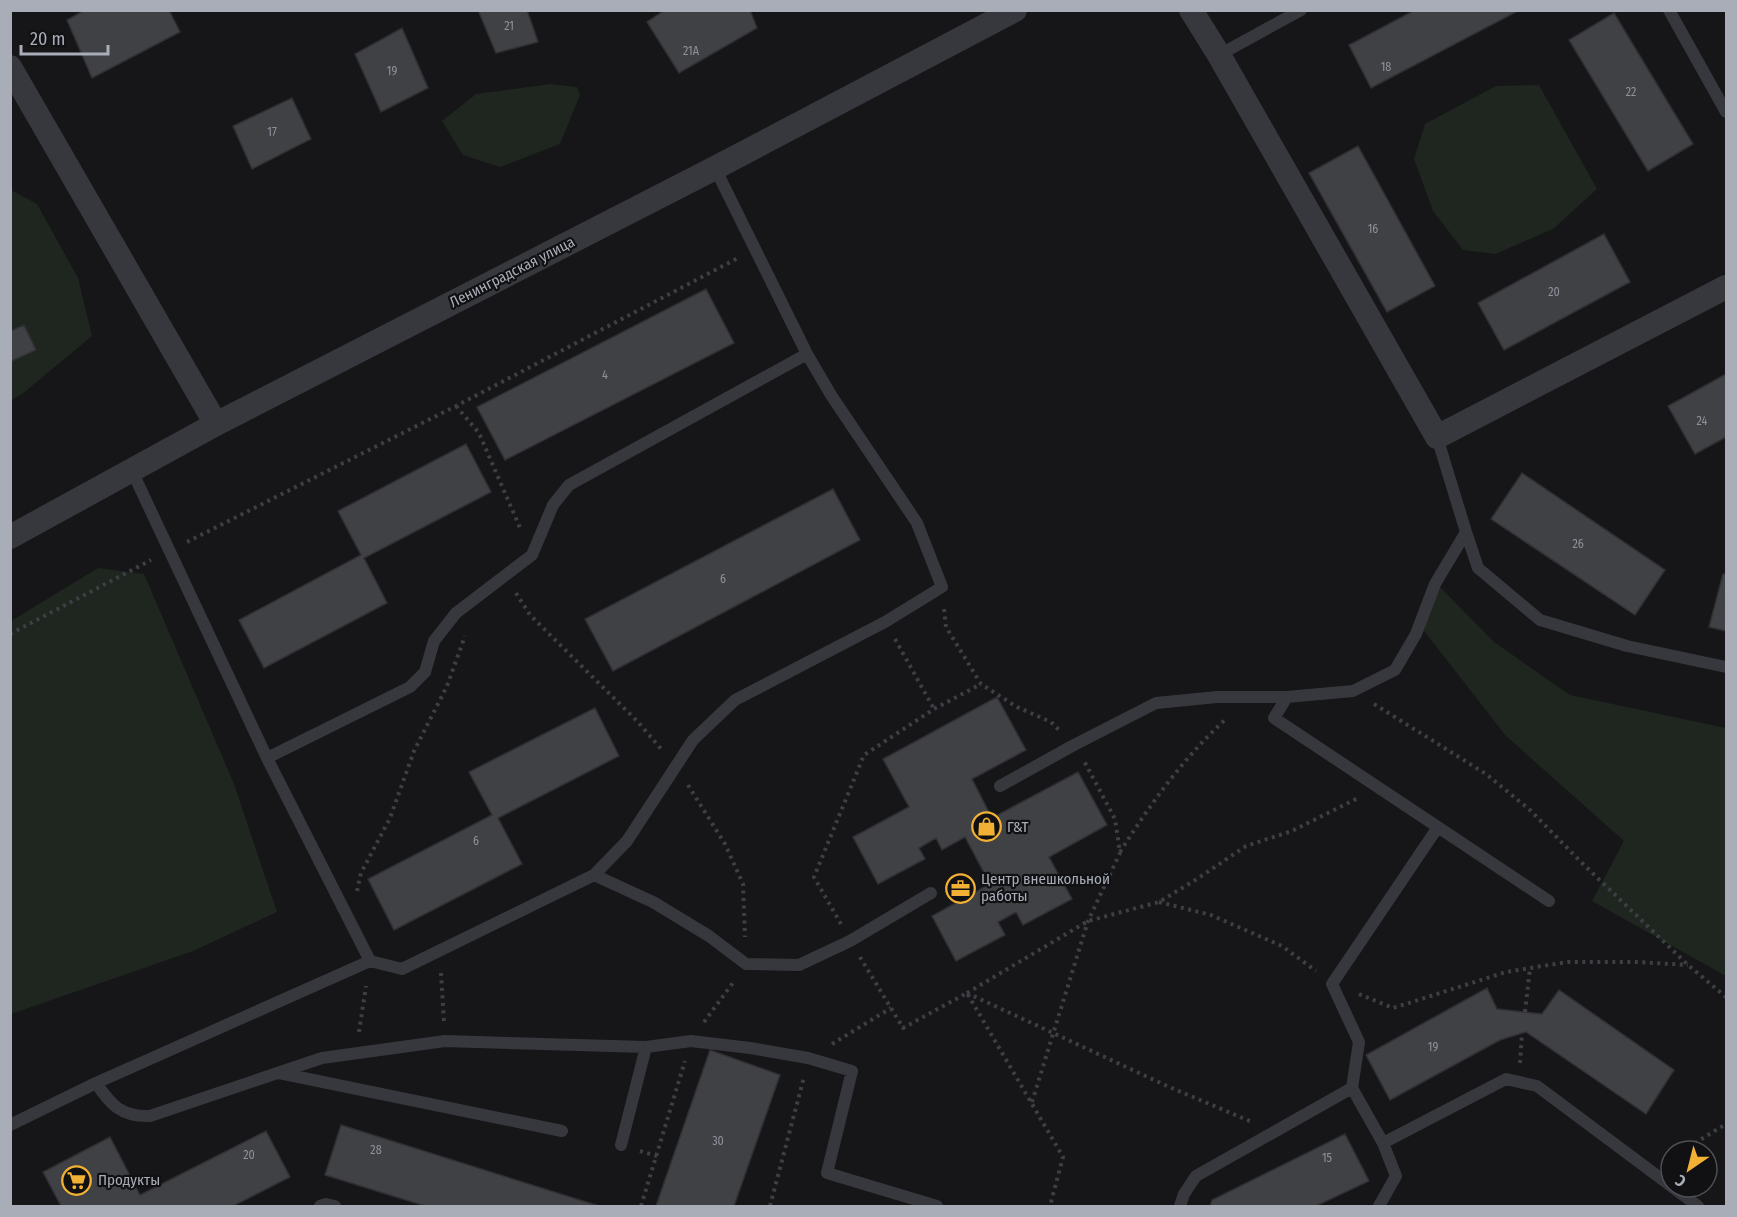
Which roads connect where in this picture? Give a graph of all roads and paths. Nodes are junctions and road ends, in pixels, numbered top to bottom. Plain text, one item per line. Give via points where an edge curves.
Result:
1 (1014, 10) edge
2 (1191, 10) edge
3 (1301, 10) edge
4 (1669, 10) edge
5 (1219, 55) junction
6 (10, 67) edge
7 (1726, 112) edge
8 (715, 168) junction
9 (755, 249) junction
10 (1726, 287) edge
11 (807, 354) junction
12 (456, 406) junction
13 (216, 424) junction
14 (1437, 438) junction
15 (132, 471) junction
16 (1466, 532) junction
17 (10, 537) edge
18 (170, 551) junction
19 (532, 555) junction
20 (506, 576) junction
21 (942, 587) junction
22 (480, 597) junction
23 (885, 622) junction
24 (10, 634) edge
25 (1726, 667) edge
26 (981, 684) junction
27 (1353, 691) junction
28 (1250, 697) junction
29 (1287, 697) junction
30 (934, 709) junction
31 (1074, 745) junction
32 (267, 758) junction
33 (676, 767) junction
34 (1000, 786) dead end
35 (1378, 787) junction
36 (1438, 827) junction
37 (1120, 853) junction
38 (594, 875) junction
39 (932, 893) dead end
40 (1549, 901) dead end
41 (1159, 902) junction
42 (350, 921) junction
43 (1088, 921) junction
44 (850, 941) junction
45 (440, 951) junction
46 (370, 961) junction
47 (746, 964) junction
48 (1688, 964) junction
49 (1530, 968) junction
50 (1332, 984) junction
51 (967, 993) junction
52 (1726, 997) edge
53 (891, 1008) junction
54 (1525, 1012) dead end
55 (1053, 1032) junction
56 (1522, 1033) dead end
57 (445, 1041) junction
58 (691, 1041) junction
59 (646, 1047) junction
60 (356, 1053) junction
61 (808, 1058) junction
62 (278, 1073) junction
63 (1519, 1082) junction
64 (96, 1083) junction
65 (1352, 1088) junction
66 (1031, 1102) junction
67 (1726, 1124) edge
68 (10, 1125) edge
69 (562, 1131) dead end
70 (1275, 1131) junction
71 (1702, 1139) edge
72 (1383, 1143) junction
73 (621, 1145) dead end
74 (1659, 1178) edge
75 (320, 1206) edge
76 (335, 1206) edge
77 (641, 1206) edge
78 (770, 1206) edge
79 (937, 1206) edge
80 (1050, 1206) edge
81 (1180, 1206) edge
82 (1380, 1206) edge

1 - 8 street, Ленинградская улица
2 - 5 street
3 - 5 lane
4 - 7 lane
5 - 14 street
6 - 13 street
8 - 9 lane
8 - 13 street, Ленинградская улица
9 - 11 lane
9 - 12 path
10 - 14 street
11 - 19 lane via 569,484 553,505
11 - 21 lane via 917,523
12 - 18 path
12 - 19 path via 479,433
13 - 15 street, Ленинградская улица
14 - 16 lane
15 - 17 street, Ленинградская улица
15 - 18 lane
16 - 25 lane via 1478,568 1540,620 1627,646
16 - 27 lane via 1435,584 1416,634 1395,670
18 - 24 path
18 - 32 lane
19 - 20 lane
20 - 22 lane
20 - 33 path via 530,615 638,722
21 - 23 lane
21 - 26 path via 946,627
22 - 32 lane via 456,613 434,641 424,672 410,687
22 - 42 path via 447,686 414,751 390,818 361,873
23 - 30 path
23 - 33 lane via 735,700 693,740
26 - 30 path
26 - 31 path via 1017,707 1051,722
27 - 29 lane
27 - 48 path via 1486,774 1530,810
28 - 29 lane
28 - 31 lane via 1156,703
28 - 37 path via 1201,741 1151,803
29 - 35 lane via 1274,718
30 - 44 path via 864,755 814,877
31 - 34 lane
31 - 37 path via 1115,819
32 - 42 lane
33 - 38 lane via 627,841
33 - 47 path via 725,844 743,885
35 - 36 lane
35 - 41 path via 1292,831 1246,846
36 - 40 lane
36 - 50 lane
37 - 43 path
38 - 45 lane
38 - 47 lane via 653,902
39 - 44 lane
41 - 43 path
41 - 50 path via 1210,915 1282,946
42 - 46 lane
43 - 51 path
43 - 55 path
44 - 47 lane via 799,965
44 - 53 path
45 - 46 lane via 402,969
45 - 57 path
46 - 60 path
46 - 64 lane
47 - 58 path
48 - 49 path via 1569,963
48 - 52 path
49 - 50 path via 1393,1008
49 - 54 path
50 - 65 lane via 1359,1042
51 - 53 path via 903,1028
51 - 55 path
51 - 66 path
53 - 61 path
55 - 66 path
55 - 70 path
56 - 63 path
57 - 59 lane
57 - 60 lane
58 - 59 lane
58 - 61 lane
58 - 77 path
59 - 73 lane
60 - 62 lane via 322,1058
61 - 78 path
61 - 79 lane via 852,1071 827,1173
62 - 64 lane via 150,1116 132,1117 109,1103
62 - 69 lane
63 - 72 lane via 1506,1079
63 - 74 lane via 1538,1086
64 - 68 lane
65 - 70 lane
65 - 72 lane
66 - 80 path via 1063,1157
67 - 71 path
70 - 81 lane via 1196,1176
72 - 82 lane via 1396,1176
75 - 76 lane

